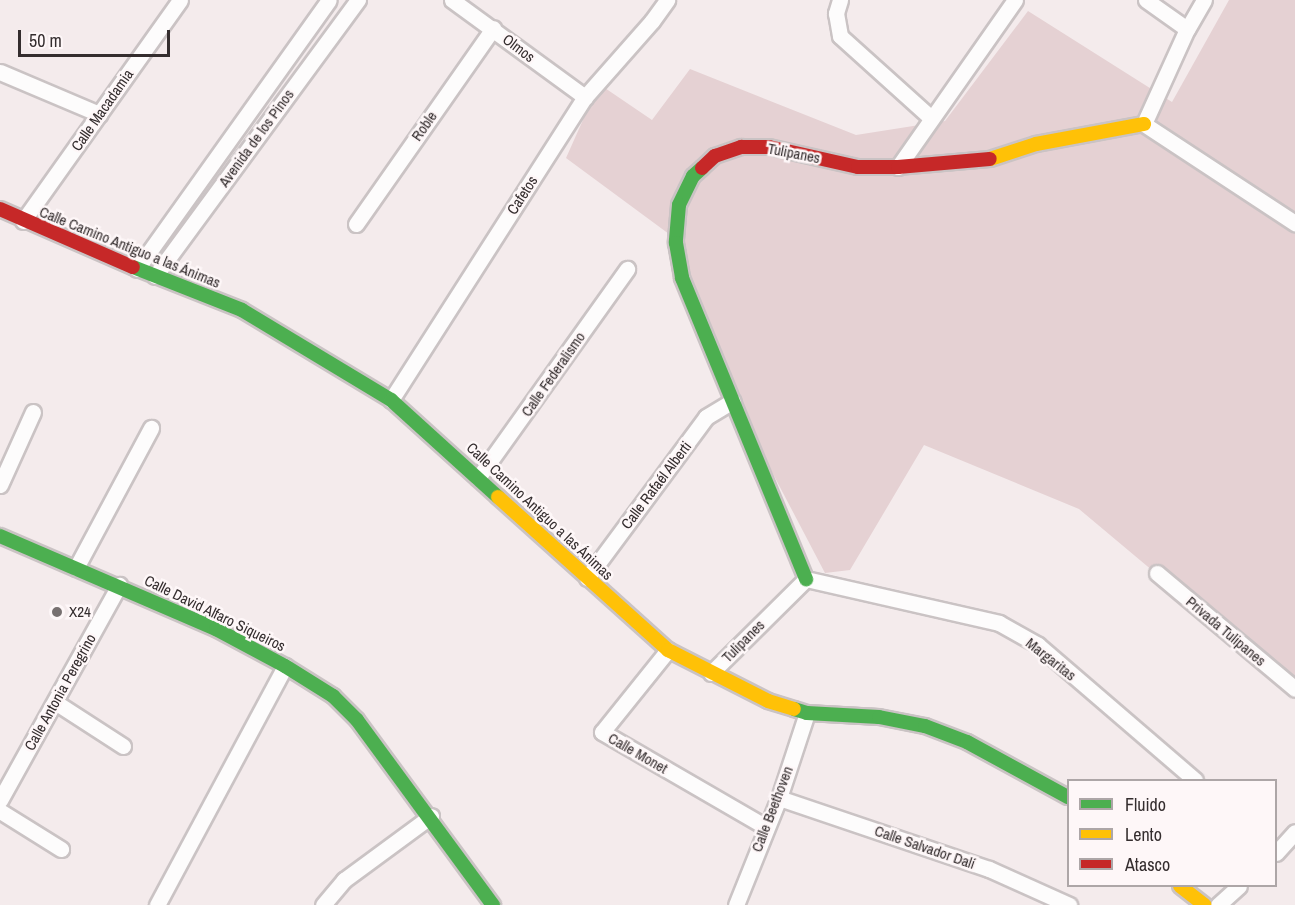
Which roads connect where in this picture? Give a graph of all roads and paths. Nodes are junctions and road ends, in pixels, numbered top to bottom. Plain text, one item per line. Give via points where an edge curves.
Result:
1 (329, 0) edge
2 (358, 0) edge
3 (453, 0) edge
4 (667, 0) edge
5 (1015, 0) edge
6 (1146, 0) edge
7 (1204, 0) edge
8 (174, 2) edge
9 (838, 7) edge
10 (493, 28) junction
11 (1187, 29) junction
12 (0, 72) edge
13 (585, 97) junction
14 (99, 114) junction
15 (931, 118) junction
16 (1144, 124) junction
17 (898, 167) junction
18 (0, 209) edge
19 (23, 221) junction
20 (1295, 223) edge
21 (356, 224) dead end
22 (137, 269) junction
23 (627, 269) dead end
24 (155, 276) junction
25 (391, 400) junction
26 (733, 401) junction
27 (33, 412) dead end
28 (151, 428) dead end
29 (478, 478) junction
30 (0, 485) edge
31 (0, 536) edge
32 (76, 568) junction
33 (1157, 573) dead end
34 (587, 578) junction
35 (806, 579) junction
36 (119, 585) junction
37 (668, 650) junction
38 (285, 666) junction
39 (711, 673) junction
40 (1295, 689) edge
41 (55, 702) junction
42 (807, 713) junction
43 (123, 746) dead end
44 (1194, 779) edge
45 (1067, 797) edge
46 (779, 798) junction
47 (0, 800) edge
48 (0, 811) edge
49 (431, 816) junction
50 (766, 827) junction
51 (1295, 832) edge
52 (61, 849) dead end
53 (1277, 850) edge
54 (1182, 887) edge
55 (1237, 887) edge
56 (157, 905) edge
57 (323, 905) edge
58 (493, 905) edge
59 (735, 905) edge
60 (1069, 905) edge
61 (1204, 905) edge
62 (1218, 905) edge

1 - 22 street, Avenida de los Pinos
2 - 24 street, Avenida de los Pinos
3 - 10 street, Olmos
4 - 13 street, Cafetos
5 - 15 street
6 - 11 street
7 - 11 street
8 - 14 street, Calle Macadamia
9 - 15 street via 840,36
10 - 13 street, Olmos
10 - 21 street, Roble
11 - 16 street
12 - 14 street
13 - 25 street, Cafetos
14 - 19 street, Calle Macadamia
15 - 17 street
16 - 17 street, Tulipanes via 1036,144 987,160
16 - 20 street
17 - 26 street, Tulipanes via 858,167 769,147 741,147 715,156 693,176 679,205 676,243 682,278
18 - 19 street, Calle Camino Antiguo a las Ánimas
19 - 22 street, Calle Camino Antiguo a las Ánimas
22 - 24 street, Calle Camino Antiguo a las Ánimas
23 - 29 street, Calle Federalismo
24 - 25 street, Calle Camino Antiguo a las Ánimas via 242,310
25 - 29 street, Calle Camino Antiguo a las Ánimas
26 - 34 street, Calle Rafaél Alberti via 706,417
26 - 35 street, Tulipanes
27 - 30 street
28 - 32 street
29 - 34 street, Calle Camino Antiguo a las Ánimas
31 - 32 street, Calle David Alfaro Siqueiros
32 - 36 street, Calle David Alfaro Siqueiros
33 - 40 street, Privada Tulipanes
34 - 37 street, Calle Camino Antiguo a las Ánimas
35 - 39 street, Tulipanes
35 - 44 street, Margaritas via 999,623 1038,645
36 - 38 street, Calle David Alfaro Siqueiros via 216,628
36 - 41 street, Calle Antonia Peregrino
37 - 39 street, Calle Camino Antiguo a las Ánimas
37 - 50 street, Calle Monet via 602,732
38 - 49 street, Calle David Alfaro Siqueiros via 333,696 357,720
38 - 56 street
39 - 42 street, Calle Camino Antiguo a las Ánimas via 768,701
41 - 43 street
41 - 47 street, Calle Antonia Peregrino
42 - 45 street, Calle Camino Antiguo a las Ánimas via 879,717 925,726 968,742
42 - 46 street, Calle Beethoven
46 - 50 street, Calle Beethoven
46 - 60 street, Calle Salvador Dalí via 989,869
48 - 52 street
49 - 57 street via 344,880
49 - 58 street, Calle David Alfaro Siqueiros
50 - 59 street, Calle Beethoven
51 - 53 street
54 - 61 street
55 - 62 street

